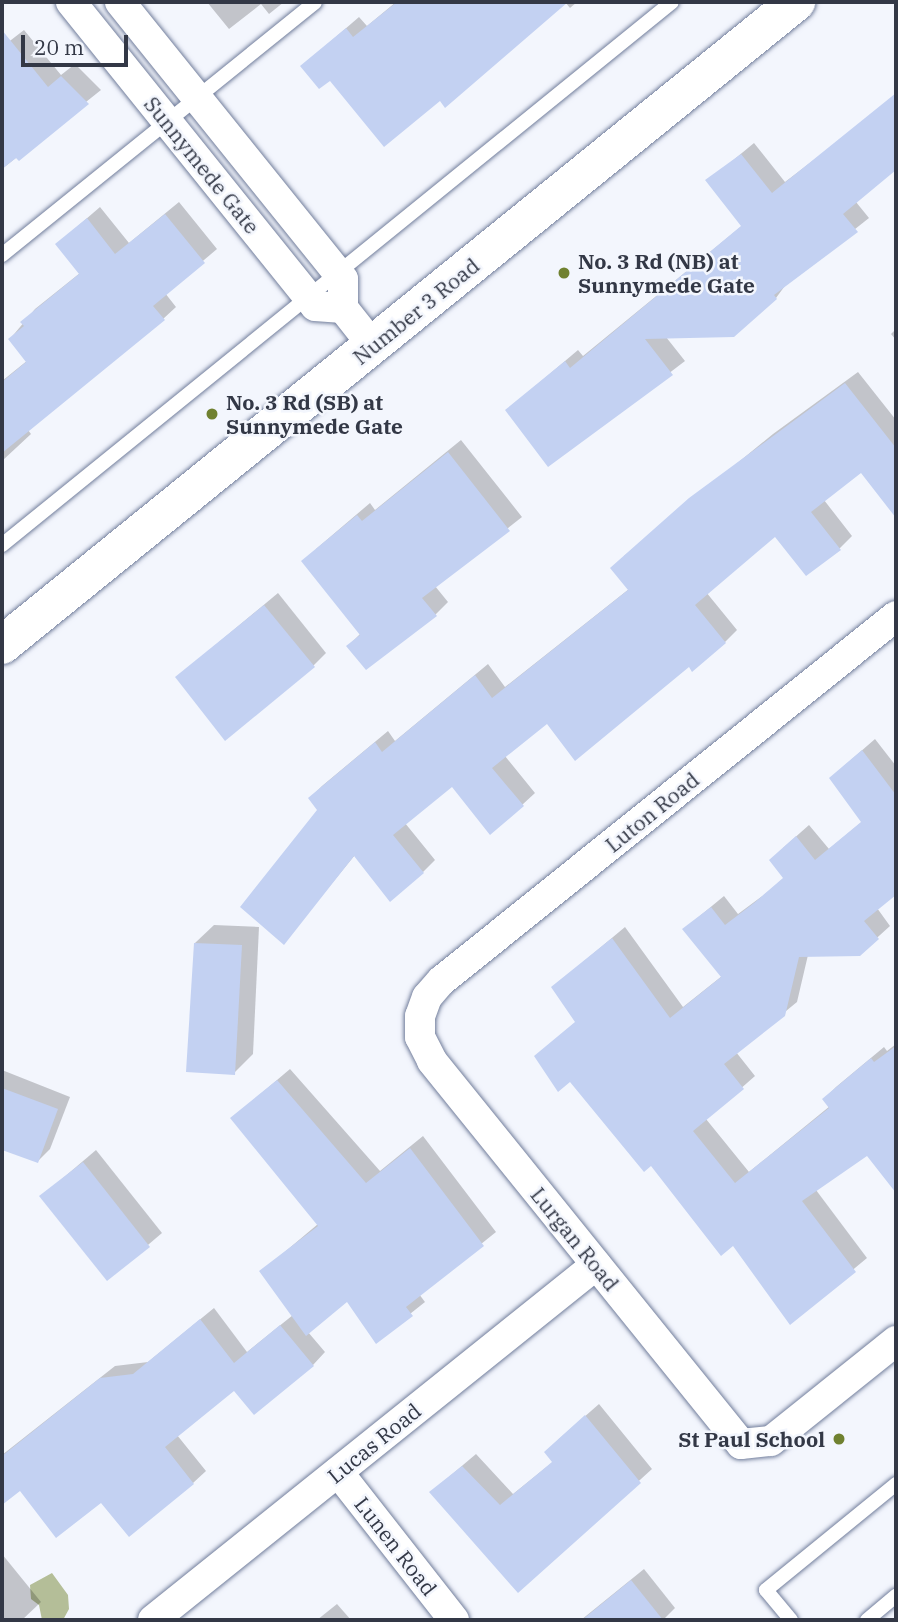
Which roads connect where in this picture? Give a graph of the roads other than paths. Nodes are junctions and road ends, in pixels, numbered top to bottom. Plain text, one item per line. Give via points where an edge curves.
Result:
1 (71, 2) edge
2 (120, 2) edge
3 (316, 2) edge
4 (672, 2) edge
5 (796, 2) edge
6 (197, 97) junction
7 (167, 121) junction
8 (2, 255) edge
9 (338, 273) junction
10 (308, 298) junction
11 (343, 309) junction
12 (373, 346) junction
13 (2, 545) edge
14 (896, 616) edge
15 (2, 645) edge
16 (419, 1016) joint
17 (596, 1265) junction
18 (896, 1341) edge
19 (338, 1472) junction
20 (896, 1484) edge
21 (896, 1596) edge
22 (153, 1620) edge
23 (454, 1620) edge
24 (792, 1620) edge
25 (867, 1620) edge

1 - 7 street, Sunnymede Gate
2 - 6 street, Sunnymede Gate
3 - 6 lane
4 - 9 lane
5 - 12 main road, Number 3 Road
6 - 7 lane
6 - 9 street, Sunnymede Gate
7 - 8 lane
7 - 10 street, Sunnymede Gate
9 - 10 lane
9 - 11 street via 343,279
10 - 11 street via 315,306
10 - 13 lane
11 - 12 street
12 - 15 main road, Number 3 Road
14 - 16 street, Luton Road via 441,981
16 - 17 street, Lurgan Road via 420,1037 432,1061
17 - 18 street, Lurgan Road via 732,1438 752,1445 771,1441
17 - 19 street, Lucas Road
19 - 22 street, Lucas Road
19 - 23 street, Lunen Road
20 - 24 lane via 766,1590
21 - 25 lane

